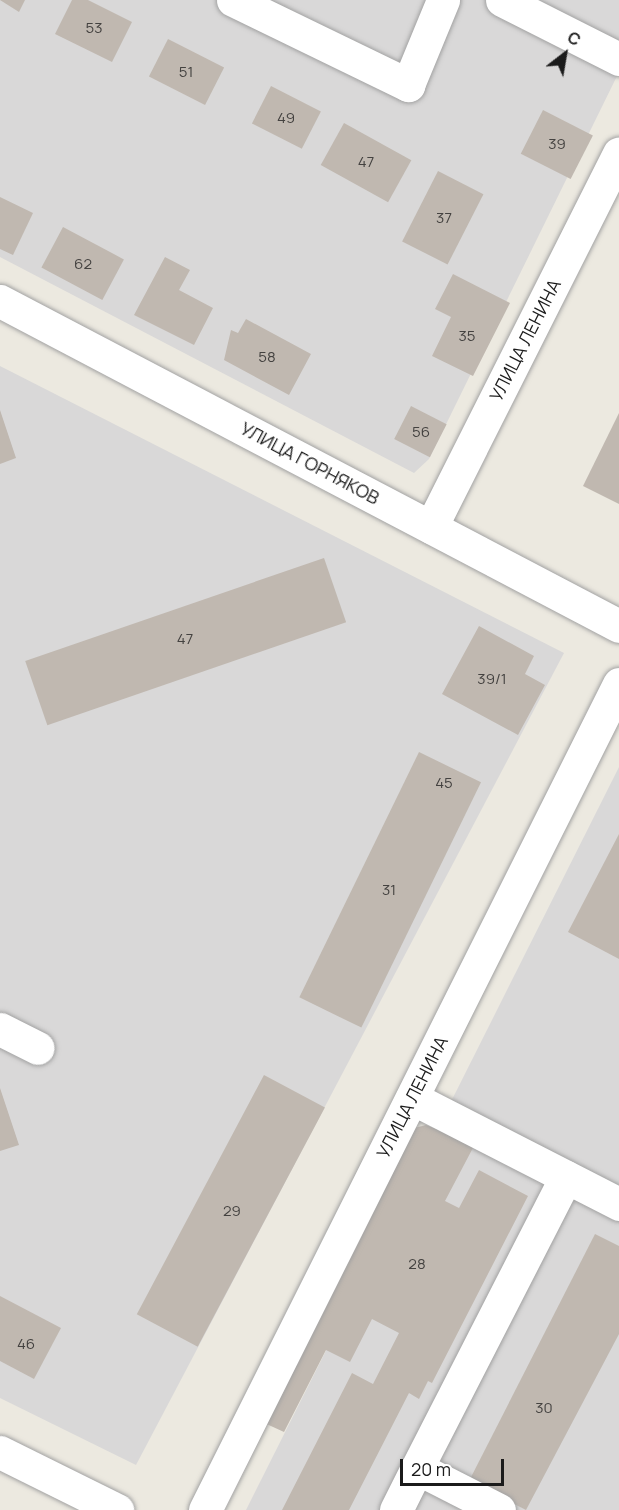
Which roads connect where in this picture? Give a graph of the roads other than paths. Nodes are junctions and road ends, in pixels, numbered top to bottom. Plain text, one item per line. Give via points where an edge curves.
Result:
1 (233, 0) edge
2 (443, 0) edge
3 (502, 0) edge
4 (619, 59) edge
5 (619, 154) edge
6 (0, 301) edge
7 (431, 527) junction
8 (619, 626) edge
9 (619, 684) edge
10 (0, 1029) edge
11 (38, 1047) dead end
12 (412, 1098) junction
13 (566, 1177) junction
14 (619, 1204) edge
15 (0, 1452) edge
16 (417, 1468) junction
17 (117, 1510) edge
18 (205, 1510) edge
19 (396, 1510) edge
20 (499, 1510) edge

1 - 2 street via 408,85
3 - 4 street
5 - 7 street, УЛИЦА ЛЕНИНА
6 - 7 street, УЛИЦА ГОРНЯКОВ
7 - 8 street, УЛИЦА ГОРНЯКОВ
9 - 12 street, УЛИЦА ЛЕНИНА
10 - 11 street
12 - 13 street
12 - 18 street, УЛИЦА ЛЕНИНА
13 - 14 street
13 - 16 street
15 - 17 street
16 - 19 street
16 - 20 street

